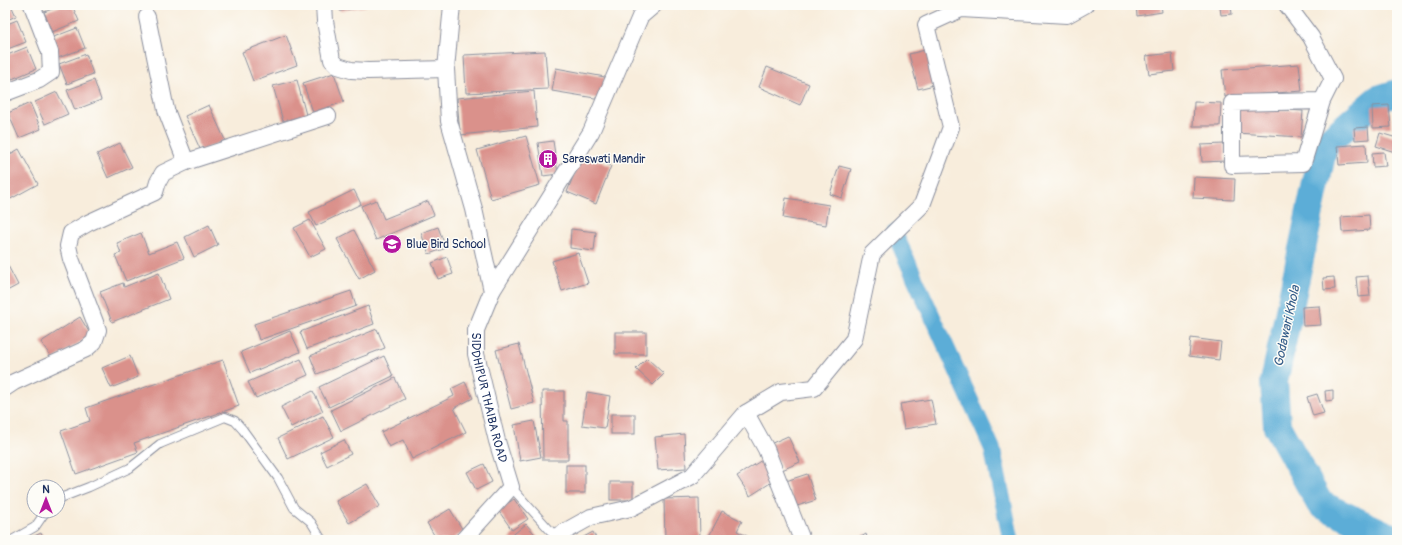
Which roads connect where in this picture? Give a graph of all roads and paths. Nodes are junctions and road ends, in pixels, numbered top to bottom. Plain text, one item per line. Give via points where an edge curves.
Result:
1 (32, 5) edge
2 (324, 5) edge
3 (452, 5) edge
4 (654, 5) edge
5 (1085, 5) edge
6 (1287, 5) edge
7 (147, 17) dead end
8 (446, 69) junction
9 (5, 93) edge
10 (1322, 101) junction
11 (328, 116) dead end
12 (186, 162) junction
13 (492, 291) junction
14 (5, 388) edge
15 (746, 413) junction
16 (510, 487) junction
17 (66, 496) edge
18 (40, 519) edge
19 (557, 538) edge
20 (12, 540) edge
21 (322, 540) edge
22 (463, 540) edge
23 (802, 540) edge

1 - 9 street via 50,52 51,72 39,80
2 - 8 street via 332,60 338,66 368,71
3 - 8 street
4 - 13 street, SIDDHIPUR THAIBA ROAD via 640,17 591,132
5 - 15 street via 1067,15 961,9 926,25 951,127 922,205 872,254 854,338 814,388 780,392
6 - 10 street via 1311,37 1333,79
7 - 12 street via 166,110
8 - 13 street via 449,121 474,209
10 - 10 street via 1303,163 1232,165 1232,103
11 - 12 street
12 - 14 street via 163,173 155,192 72,233 68,246 98,330 94,342 86,349
13 - 16 street, SIDDHIPUR THAIBA ROAD via 476,330 476,354
15 - 19 street via 692,476 631,508 591,516
15 - 23 street via 766,449
16 - 19 lane
16 - 22 street
17 - 21 lane via 130,468 160,444 225,417 235,421 243,430 278,478 294,508 311,522
18 - 20 lane via 35,527

